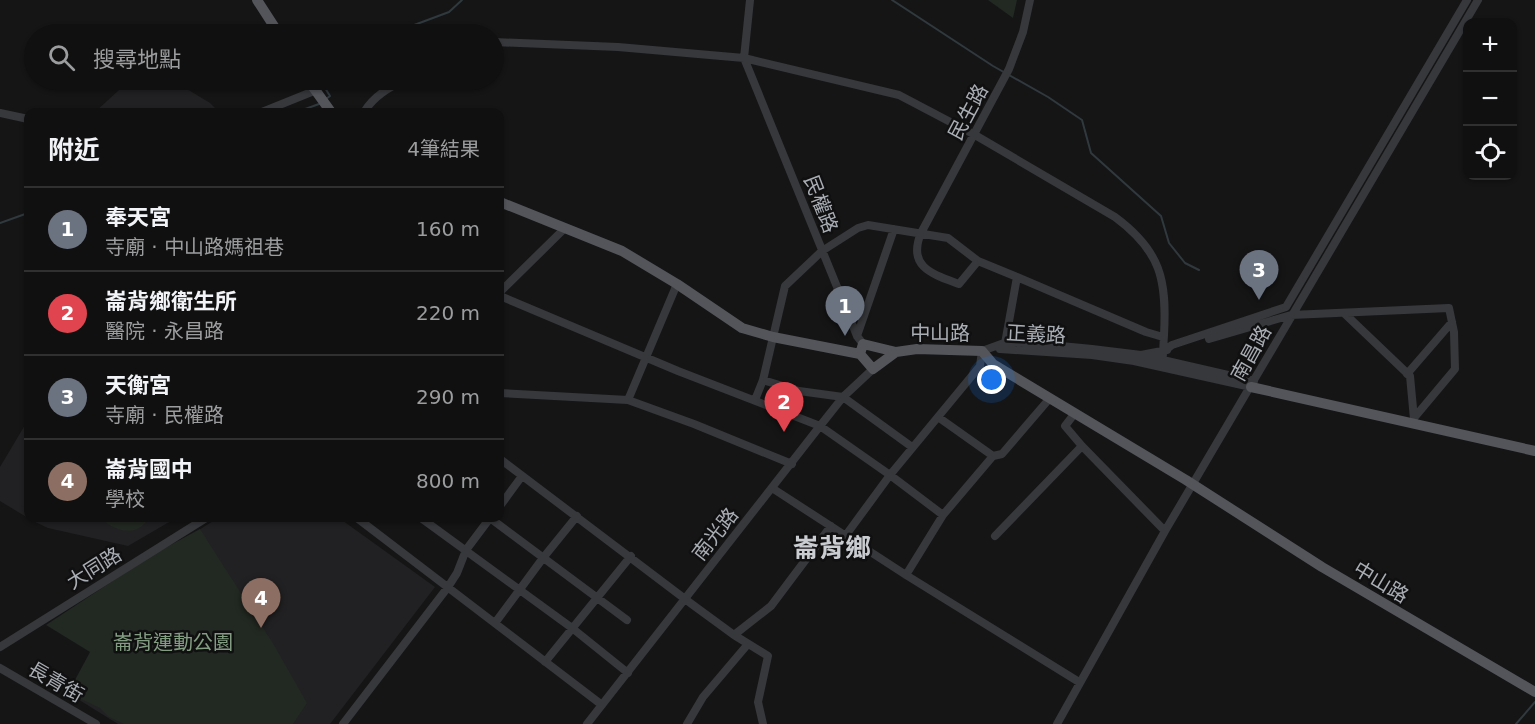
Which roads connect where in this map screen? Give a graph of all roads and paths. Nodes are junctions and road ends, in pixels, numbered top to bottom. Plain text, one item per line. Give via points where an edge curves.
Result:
1 (257, 0) edge
2 (750, 0) edge
3 (1030, 0) edge
4 (1467, 0) edge
5 (1478, 0) edge
6 (273, 24) edge
7 (504, 42) edge
8 (744, 58) junction
9 (385, 90) edge
10 (314, 91) joint
11 (272, 108) edge
12 (328, 108) edge
13 (367, 108) edge
14 (0, 113) edge
15 (24, 118) edge
16 (975, 135) junction
17 (504, 204) edge
18 (565, 228) junction
19 (894, 229) junction
20 (921, 233) junction
21 (822, 251) junction
22 (978, 261) junction
23 (1017, 277) junction
24 (677, 284) junction
25 (504, 290) edge
26 (504, 296) edge
27 (1288, 311) junction
28 (1344, 313) junction
29 (1452, 322) junction
30 (773, 337) junction
31 (1163, 337) junction
32 (860, 345) junction
33 (1004, 346) junction
34 (982, 351) junction
35 (896, 352) junction
36 (646, 357) junction
37 (1138, 358) junction
38 (1162, 360) junction
39 (873, 369) junction
40 (1407, 374) junction
41 (763, 380) junction
42 (1252, 384) junction
43 (504, 393) edge
44 (843, 397) junction
45 (1050, 398) junction
46 (628, 400) junction
47 (755, 400) junction
48 (1075, 413) junction
49 (938, 417) junction
50 (1414, 421) junction
51 (820, 426) junction
52 (1535, 444) edge
53 (1082, 446) junction
54 (912, 447) junction
55 (1535, 451) edge
56 (993, 456) junction
57 (504, 462) edge
58 (792, 464) junction
59 (890, 475) junction
60 (522, 476) junction
61 (1192, 484) junction
62 (772, 488) junction
63 (504, 501) edge
64 (943, 515) junction
65 (578, 516) junction
66 (200, 522) edge
67 (362, 522) edge
68 (427, 522) edge
69 (487, 522) edge
70 (495, 522) edge
71 (831, 526) junction
72 (1165, 531) junction
73 (846, 535) junction
74 (995, 536) dead end
75 (466, 550) junction
76 (631, 556) junction
77 (543, 558) junction
78 (906, 576) junction
79 (448, 587) junction
80 (520, 589) junction
81 (596, 598) junction
82 (686, 598) junction
83 (627, 620) dead end
84 (495, 623) junction
85 (572, 628) junction
86 (734, 635) junction
87 (748, 644) junction
88 (0, 647) edge
89 (545, 662) junction
90 (0, 668) edge
91 (628, 673) junction
92 (1079, 682) junction
93 (1535, 692) edge
94 (602, 705) junction
95 (90, 722) edge
96 (344, 724) edge
97 (587, 724) edge
98 (687, 724) edge
99 (763, 724) edge
100 (1057, 724) edge

1 - 6 main road
2 - 8 street, 民權路
3 - 16 street, 民生路 via 1010,69
4 - 27 street, 南昌路
5 - 27 street, 南昌路 via 1368,189
7 - 8 street via 618,46
8 - 16 street via 899,95
8 - 21 street, 民權路
9 - 13 street
10 - 11 street
10 - 12 main road
14 - 15 street
16 - 20 street, 民生路
16 - 31 street via 1134,230 1154,256 1164,282
17 - 18 main road, 中山路
18 - 24 main road, 中山路 via 622,250
18 - 25 street
19 - 20 street, 民權路
19 - 21 street, 民權路 via 868,225 858,228
19 - 32 street
20 - 22 street, 民權路 via 948,238
20 - 22 street via 916,246 922,268 933,274 959,284
21 - 30 street via 784,286
21 - 32 street
22 - 23 street, 民權路
23 - 31 street, 民權路
23 - 33 street
24 - 30 main road, 中山路 via 742,328
24 - 36 street
26 - 36 street
27 - 28 street
27 - 38 street
27 - 42 street, 南昌路
28 - 29 street via 1449,308
28 - 40 street
29 - 40 street
29 - 50 street via 1455,369
30 - 32 main road, 中山路
30 - 41 street
31 - 38 street
32 - 35 main road, 中山路
32 - 39 main road
33 - 34 street, 正義路
33 - 37 street, 正義路
34 - 35 main road, 中山路
34 - 45 main road, 中山路 via 993,364
34 - 49 street via 980,366
35 - 39 main road
36 - 46 street
36 - 47 street
37 - 38 street
37 - 38 street, 正義路
38 - 42 street, 正義路
39 - 44 street, 南光路
40 - 50 street
41 - 44 street via 800,391
41 - 47 street
42 - 50 main road, 正義路
42 - 61 street, 南昌路
43 - 46 street
44 - 51 street, 南光路
44 - 54 street
45 - 48 main road, 中山路
45 - 56 street via 1002,454
46 - 58 street
47 - 51 street
48 - 53 street via 1065,426
48 - 61 main road, 中山路
49 - 54 street
49 - 56 street
50 - 52 main road, 正義路
50 - 55 main road, 正義路
51 - 58 street, 南光路
51 - 59 street
53 - 72 street
53 - 74 street
54 - 59 street
56 - 64 street
57 - 60 street
58 - 62 street, 南光路
59 - 64 street
59 - 73 street
60 - 63 street
60 - 65 street
61 - 72 street, 南昌路
61 - 93 main road, 中山路 via 1322,567
62 - 71 street
62 - 82 street, 南光路
64 - 78 street
65 - 76 street
65 - 77 street
66 - 88 street, 大同路
67 - 79 street
68 - 75 street
69 - 75 street
70 - 77 street
71 - 73 street
71 - 86 street via 771,606
72 - 92 street, 南昌路
73 - 78 street
75 - 79 street
75 - 80 street
76 - 81 street
76 - 82 street
77 - 80 street
77 - 81 street
78 - 92 street
79 - 84 street
79 - 96 street
80 - 84 street
80 - 85 street
81 - 83 street
81 - 85 street
82 - 86 street
82 - 91 street, 南光路
84 - 89 street
85 - 89 street
85 - 91 street
86 - 87 street
87 - 98 street via 703,697
87 - 99 street via 768,656 758,702
89 - 94 street
90 - 95 street, 長青街
91 - 94 street, 南光路
92 - 100 street, 南昌路
94 - 97 street, 南光路

